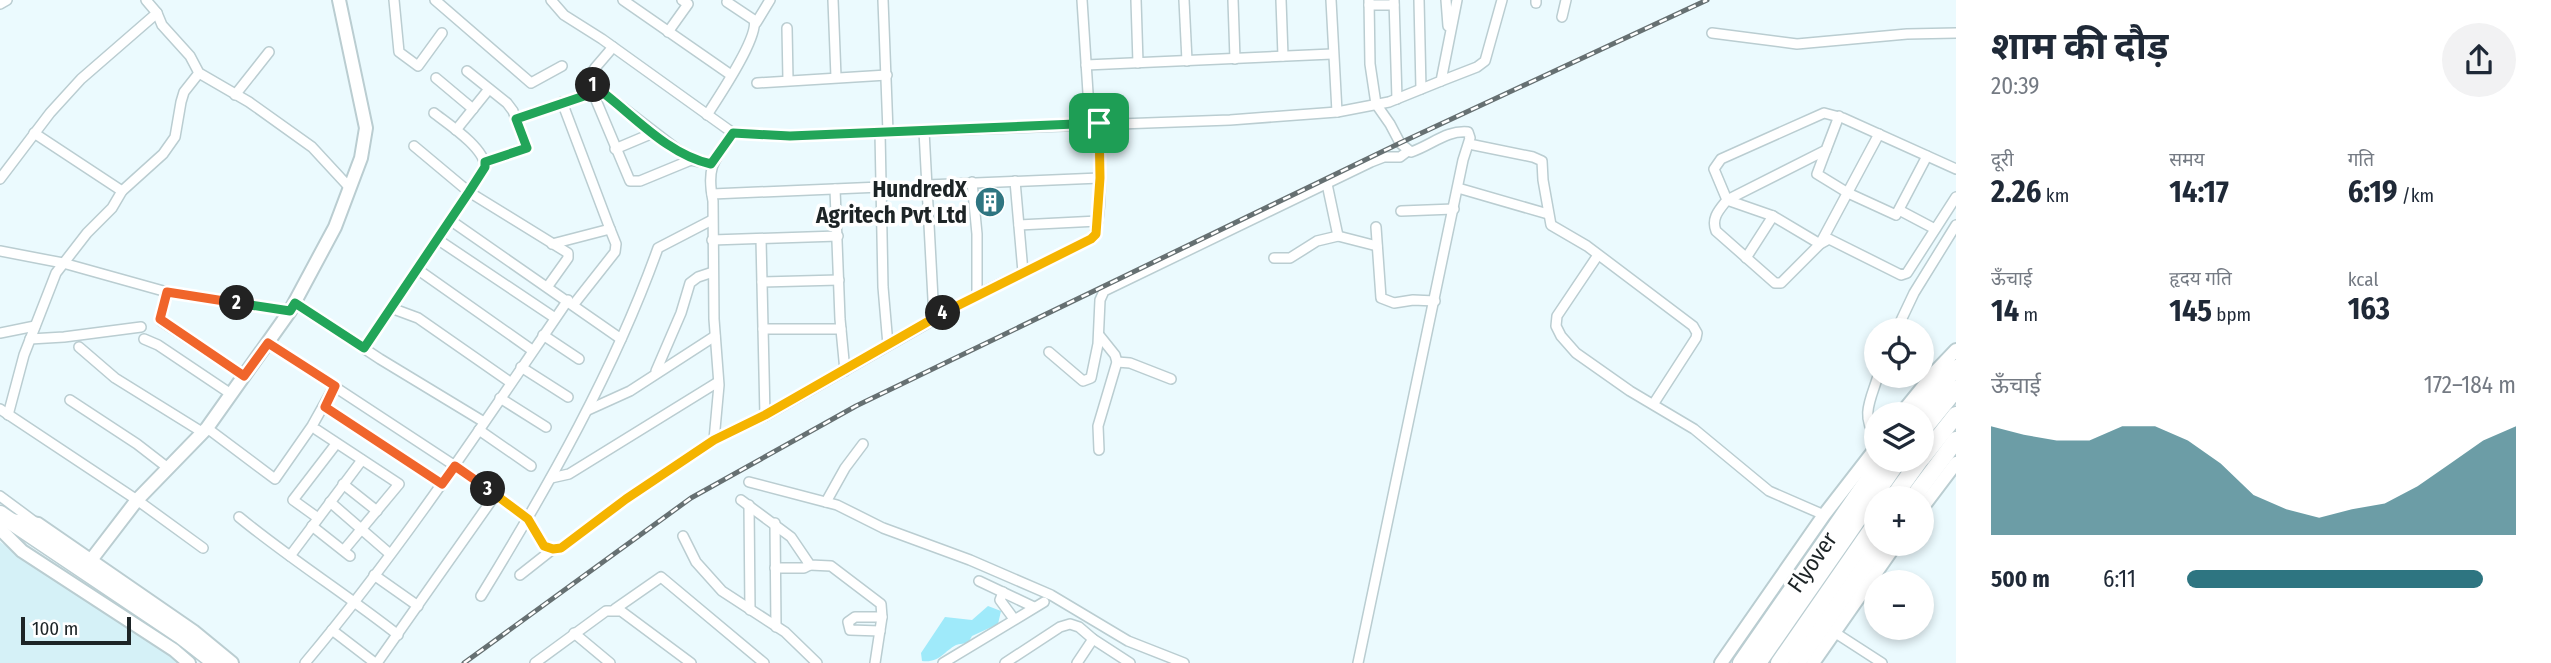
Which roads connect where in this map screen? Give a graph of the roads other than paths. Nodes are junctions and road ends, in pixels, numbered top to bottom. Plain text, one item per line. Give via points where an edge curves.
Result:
1 (7, 0) edge
2 (146, 0) edge
3 (339, 0) edge
4 (394, 0) edge
5 (435, 0) edge
6 (551, 0) edge
7 (623, 0) edge
8 (770, 0) edge
9 (833, 0) edge
10 (883, 0) edge
11 (1082, 0) edge
12 (1136, 0) edge
13 (1184, 0) edge
14 (1233, 0) edge
15 (1281, 0) edge
16 (1331, 0) edge
17 (1419, 0) edge
18 (1446, 0) edge
19 (1457, 0) edge
20 (1502, 0) edge
21 (1566, 0) edge
22 (687, 1) edge
23 (727, 2) dead end
24 (1369, 2) edge
25 (1394, 3) edge
26 (0, 4) edge
27 (157, 13) junction
28 (1562, 17) dead end
29 (756, 23) junction
30 (787, 28) dead end
31 (668, 32) junction
32 (442, 33) dead end
33 (1712, 33) dead end
34 (1956, 33) edge
35 (1448, 39) junction
36 (613, 47) junction
37 (269, 52) dead end
38 (1332, 54) junction
39 (1283, 56) junction
40 (1236, 59) junction
41 (1187, 61) junction
42 (1138, 63) junction
43 (1086, 65) junction
44 (562, 66) dead end
45 (467, 71) dead end
46 (199, 73) junction
47 (731, 75) junction
48 (887, 75) junction
49 (836, 77) junction
50 (436, 78) dead end
51 (587, 80) junction
52 (788, 80) junction
53 (1441, 81) junction
54 (757, 83) dead end
55 (489, 89) junction
56 (1421, 89) junction
57 (593, 93) junction
58 (235, 95) junction
59 (1397, 99) junction
60 (562, 102) junction
61 (1376, 104) junction
62 (473, 109) junction
63 (1337, 112) junction
64 (434, 113) dead end
65 (707, 115) junction
66 (1839, 116) junction
67 (516, 119) junction
68 (1095, 124) junction
69 (456, 130) junction
70 (924, 131) junction
71 (884, 132) junction
72 (34, 133) junction
73 (653, 133) junction
74 (733, 133) junction
75 (1878, 134) junction
76 (1469, 144) junction
77 (414, 146) dead end
78 (615, 149) junction
79 (1826, 150) junction
80 (1408, 151) junction
81 (1927, 156) junction
82 (691, 160) junction
83 (485, 162) junction
84 (711, 164) junction
85 (1956, 169) edge
86 (1100, 178) junction
87 (0, 179) edge
88 (1015, 181) junction
89 (972, 182) junction
90 (1326, 184) junction
91 (927, 185) junction
92 (349, 187) junction
93 (881, 187) junction
94 (1458, 188) junction
95 (835, 189) junction
96 (122, 191) junction
97 (469, 192) junction
98 (1848, 193) junction
99 (712, 194) junction
100 (1956, 197) edge
101 (1727, 200) junction
102 (1454, 209) junction
103 (1899, 210) junction
104 (1401, 211) dead end
105 (1951, 213) edge
106 (1548, 214) junction
107 (1773, 216) junction
108 (450, 220) junction
109 (712, 220) junction
110 (1098, 222) junction
111 (1019, 225) junction
112 (1956, 225) edge
113 (1376, 227) dead end
114 (610, 229) junction
115 (1935, 229) junction
116 (838, 236) junction
117 (1338, 236) junction
118 (438, 239) junction
119 (761, 239) junction
120 (712, 240) junction
121 (552, 244) junction
122 (1820, 244) junction
123 (1377, 246) junction
124 (0, 251) edge
125 (1598, 255) junction
126 (1274, 258) dead end
127 (1746, 258) junction
128 (63, 263) junction
129 (418, 269) junction
130 (713, 272) junction
131 (1023, 272) junction
132 (839, 280) junction
133 (762, 282) junction
134 (548, 286) junction
135 (167, 292) junction
136 (977, 295) junction
137 (1435, 301) junction
138 (571, 302) junction
139 (293, 307) junction
140 (391, 308) junction
141 (555, 318) junction
142 (934, 318) junction
143 (1902, 318) edge
144 (35, 326) junction
145 (141, 327) dead end
146 (763, 329) junction
147 (841, 329) junction
148 (0, 333) edge
149 (543, 335) junction
150 (1099, 335) junction
151 (715, 336) junction
152 (30, 339) junction
153 (144, 339) dead end
154 (621, 339) junction
155 (268, 343) junction
156 (888, 345) junction
157 (79, 347) dead end
158 (364, 348) junction
159 (533, 350) junction
160 (1956, 350) edge
161 (1049, 352) dead end
162 (579, 359) dead end
163 (1117, 362) junction
164 (521, 368) junction
165 (1956, 368) edge
166 (845, 371) junction
167 (655, 373) junction
168 (244, 376) junction
169 (1171, 379) dead end
170 (510, 382) junction
171 (718, 382) junction
172 (335, 386) junction
173 (1956, 389) edge
174 (231, 394) junction
175 (568, 397) dead end
176 (500, 398) junction
177 (70, 400) dead end
178 (1911, 402) edge
179 (1926, 402) edge
180 (1654, 403) junction
181 (325, 407) junction
182 (588, 410) junction
183 (4, 412) edge
184 (765, 415) junction
185 (1956, 415) edge
186 (1934, 416) edge
187 (481, 426) junction
188 (546, 427) dead end
189 (204, 430) junction
190 (317, 430) dead end
191 (714, 440) junction
192 (1956, 440) edge
193 (1934, 443) edge
194 (336, 444) junction
195 (863, 444) dead end
196 (1099, 450) dead end
197 (362, 460) junction
198 (1864, 463) edge
199 (1956, 463) edge
200 (455, 466) junction
201 (531, 466) dead end
202 (168, 468) junction
203 (1874, 472) edge
204 (1891, 472) edge
205 (551, 478) junction
206 (749, 482) dead end
207 (343, 484) junction
208 (442, 484) junction
209 (1922, 486) edge
210 (1934, 492) edge
211 (496, 495) junction
212 (0, 496) edge
213 (138, 500) junction
214 (330, 502) junction
215 (826, 502) junction
216 (377, 511) junction
217 (1824, 515) junction
218 (239, 517) dead end
219 (528, 519) junction
220 (2, 522) edge
221 (315, 522) junction
222 (775, 523) junction
223 (362, 530) junction
224 (30, 534) junction
225 (683, 536) dead end
226 (1864, 540) edge
227 (203, 548) dead end
228 (553, 549) junction
229 (390, 554) junction
230 (290, 556) junction
231 (1872, 556) edge
232 (1888, 556) edge
233 (91, 560) junction
234 (810, 565) junction
235 (775, 568) junction
236 (374, 575) junction
237 (520, 575) dead end
238 (979, 581) dead end
239 (1003, 592) junction
240 (481, 596) dead end
241 (355, 600) junction
242 (1044, 602) dead end
243 (418, 606) junction
244 (1034, 607) junction
245 (615, 609) junction
246 (750, 610) junction
247 (882, 617) junction
248 (1014, 618) junction
249 (776, 627) junction
250 (332, 630) junction
251 (880, 631) junction
252 (1834, 632) junction
253 (575, 633) junction
254 (398, 635) junction
255 (1093, 639) junction
256 (1023, 652) junction
257 (189, 663) edge
258 (201, 663) edge
259 (216, 663) edge
260 (232, 663) edge
261 (305, 663) edge
262 (376, 663) edge
263 (535, 663) edge
264 (610, 663) edge
265 (691, 663) edge
266 (764, 663) edge
267 (817, 663) edge
268 (875, 663) edge
269 (943, 663) edge
270 (1005, 663) edge
271 (1016, 663) edge
272 (1077, 663) edge
273 (1130, 663) edge
274 (1184, 663) edge
275 (1358, 663) edge
276 (1721, 663) edge
277 (1741, 663) edge
278 (1758, 663) edge
279 (1779, 663) edge
280 (1797, 663) edge
281 (1813, 663) edge
282 (1882, 663) edge

1 - 26 street
2 - 27 street
3 - 92 street via 366,128 361,158
4 - 32 street via 399,52 418,66
5 - 44 street via 531,83
6 - 36 street via 564,15
7 - 31 street
8 - 29 street
9 - 49 street
10 - 48 street
11 - 43 street
12 - 42 street
13 - 41 street
14 - 40 street
15 - 39 street
16 - 38 street
17 - 56 street
18 - 35 street
19 - 35 street
20 - 53 street via 1485,61
21 - 28 street
22 - 31 street
23 - 29 street
24 - 25 street
24 - 61 street
25 - 59 street
27 - 46 street
27 - 72 street via 81,79
29 - 47 street
30 - 52 street
31 - 47 street
33 - 34 street via 1797,44
35 - 53 street
36 - 51 street
36 - 65 street
37 - 58 street
38 - 39 street
38 - 63 street
39 - 40 street
40 - 41 street
41 - 42 street
42 - 43 street
43 - 68 street
45 - 55 street
46 - 58 street
46 - 96 street via 184,92 176,137
47 - 65 street
48 - 49 street
48 - 71 street
49 - 52 street
50 - 62 street
51 - 57 street
51 - 73 street
52 - 54 street
53 - 56 street
55 - 62 street
55 - 67 street via 507,103
56 - 59 street
57 - 60 street
57 - 78 street
58 - 92 street via 312,147
59 - 61 street
60 - 67 street
60 - 114 street
61 - 63 street
61 - 80 street
62 - 69 street
63 - 68 street
64 - 69 street
65 - 74 street
66 - 75 street
66 - 79 street
66 - 101 street via 1824,113 1721,159 1714,169
67 - 83 street via 527,148
68 - 70 street
68 - 86 street
69 - 83 street
70 - 71 street
70 - 91 street
71 - 74 street
71 - 93 street
72 - 87 street
72 - 96 street
73 - 78 street
73 - 82 street
74 - 84 street
75 - 81 street
75 - 98 street
76 - 80 street via 1468,132 1453,132 1429,146
76 - 94 street
76 - 106 street via 1542,161
77 - 97 street
78 - 82 street via 630,181
79 - 98 street via 1816,174
79 - 101 street
80 - 90 street via 1400,158 1371,162
81 - 85 street
81 - 103 street
82 - 84 street
83 - 97 street
84 - 99 street
86 - 88 street
86 - 110 street
88 - 89 street
88 - 111 street
89 - 91 street
89 - 136 street
90 - 117 street
90 - 150 street via 1104,292
91 - 142 street
92 - 139 street via 334,228
93 - 95 street
93 - 156 street
94 - 102 street
94 - 106 street
95 - 99 street
95 - 116 street
96 - 128 street
97 - 108 street
97 - 121 street
98 - 103 street via 1896,215
98 - 122 street
99 - 109 street
100 - 105 street
101 - 107 street
101 - 127 street via 1713,225
102 - 104 street
102 - 137 street
103 - 115 street
105 - 115 street
106 - 125 street via 1551,225
107 - 122 street
107 - 127 street
108 - 118 street
108 - 134 street
109 - 120 street
109 - 154 street via 658,248
110 - 111 street
110 - 131 street via 1091,239
111 - 131 street
112 - 143 street
113 - 123 street
114 - 121 street
114 - 138 street via 614,252
115 - 122 street via 1901,275 1829,239
116 - 119 street
116 - 132 street
117 - 123 street
117 - 126 street via 1290,258
118 - 129 street
118 - 141 street
119 - 120 street
119 - 133 street
120 - 130 street
121 - 134 street via 568,253 568,258
122 - 127 street via 1781,283
123 - 137 street via 1381,298 1394,303
124 - 128 street
125 - 180 street via 1697,333
125 - 180 street via 1557,316 1556,326 1576,353
128 - 135 street
128 - 144 street
129 - 140 street
129 - 159 street
130 - 151 street
130 - 167 street via 690,283
131 - 136 street
132 - 133 street
132 - 147 street
133 - 146 street
134 - 138 street
135 - 139 street
135 - 168 street via 162,321
136 - 142 street
137 - 275 street
138 - 141 street
138 - 154 street
139 - 155 street
139 - 158 street
140 - 158 street
140 - 170 street via 418,318
141 - 149 street
142 - 156 street
144 - 148 street
144 - 152 street
145 - 152 street
146 - 147 street
146 - 184 street
147 - 166 street
149 - 159 street
149 - 162 street
150 - 161 street via 1087,380
150 - 163 street
151 - 167 street
151 - 171 street
152 - 183 street
153 - 174 street
154 - 182 street
155 - 168 street
155 - 172 street
156 - 166 street
157 - 189 street via 115,378
158 - 187 street
159 - 164 street
160 - 178 street
163 - 169 street
163 - 196 street via 1098,426
164 - 170 street
164 - 175 street
165 - 179 highway
166 - 184 street
167 - 182 street via 631,391
168 - 174 street
170 - 176 street
171 - 191 street
171 - 205 street via 569,474
172 - 181 street
172 - 200 street
173 - 186 highway
174 - 189 street
176 - 187 street
176 - 188 street
177 - 202 street
180 - 217 street via 1694,429 1769,491
181 - 189 street via 275,479
181 - 208 street
182 - 205 street
183 - 213 street
184 - 191 street
185 - 193 highway
187 - 200 street
187 - 201 street
189 - 202 street
190 - 194 street
191 - 228 street via 561,548
192 - 209 highway
194 - 197 street
194 - 221 street via 293,500
195 - 215 street
197 - 207 street
197 - 216 street via 399,484
198 - 217 street
199 - 210 street
200 - 208 street
200 - 211 street
202 - 213 street
203 - 277 highway, Flyover
204 - 278 highway
205 - 219 street
206 - 215 street
207 - 214 street
207 - 216 street
208 - 229 street
211 - 219 street
211 - 243 street
212 - 224 street
213 - 227 street
213 - 233 street
214 - 221 street
214 - 223 street
215 - 274 street via 1051,595 1129,641
216 - 223 street
217 - 276 street
218 - 230 street
219 - 228 street via 544,546
219 - 240 street
220 - 224 highway
220 - 224 street
220 - 257 street via 22,551
221 - 223 street via 347,553
221 - 230 street
222 - 234 street via 797,543
222 - 235 street
222 - 246 street via 745,503
223 - 229 street
224 - 233 street
224 - 258 highway
224 - 259 highway
225 - 246 street via 695,562 722,592
226 - 279 highway
228 - 237 street
229 - 236 street
230 - 241 street
231 - 280 highway, Flyover
232 - 252 street
233 - 260 street
234 - 235 street
234 - 247 street via 831,566 881,604
235 - 249 street
236 - 241 street
236 - 243 street
238 - 239 street
239 - 244 street
239 - 248 street via 1000,600
241 - 250 street
241 - 254 street
242 - 244 street
243 - 254 street
244 - 248 street
245 - 253 street
245 - 265 street
245 - 266 street via 661,576
246 - 249 street
247 - 251 street
247 - 251 street via 855,617 848,622 850,630
248 - 269 street
249 - 267 street
250 - 261 street
250 - 262 street
251 - 268 street
252 - 281 street
252 - 282 street
253 - 263 street
253 - 264 street
254 - 262 street
255 - 256 street via 1070,624
255 - 272 street
255 - 273 street
256 - 270 street
256 - 271 street

